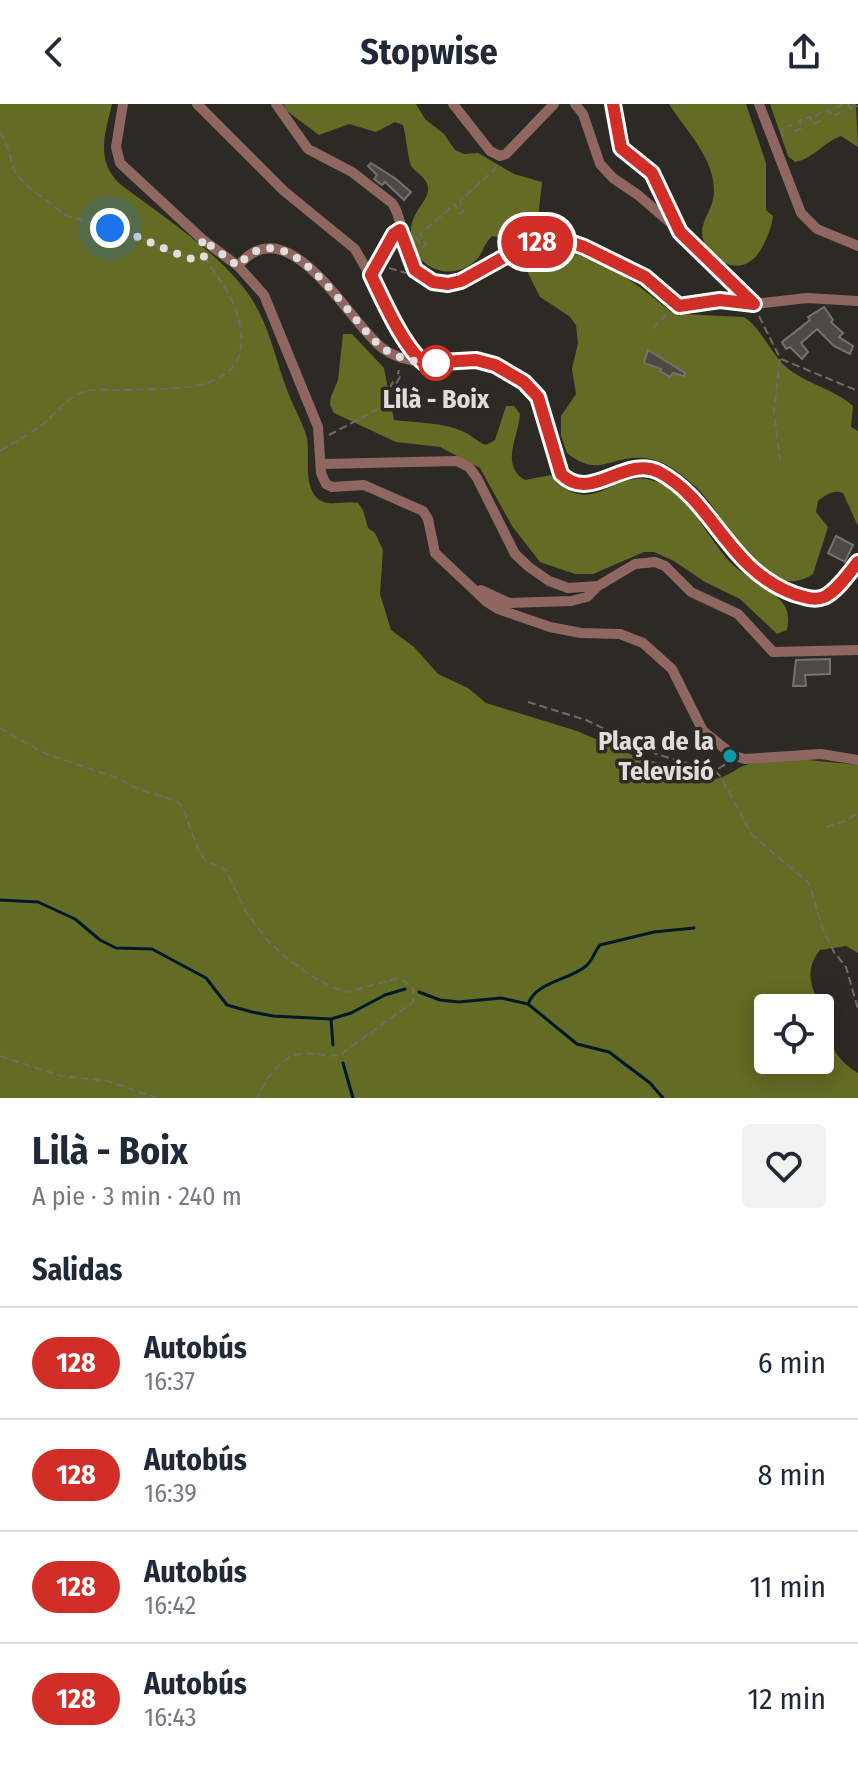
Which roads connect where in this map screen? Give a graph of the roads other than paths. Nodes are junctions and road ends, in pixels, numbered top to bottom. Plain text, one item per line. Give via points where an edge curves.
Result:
1 (123, 104) edge
2 (197, 104) edge
3 (276, 104) edge
4 (453, 104) edge
5 (554, 104) edge
6 (575, 104) edge
7 (613, 104) edge
8 (759, 104) edge
9 (400, 230) junction
10 (680, 232) junction
11 (858, 246) edge
12 (238, 266) junction
13 (371, 275) junction
14 (858, 301) edge
15 (754, 304) junction
16 (424, 363) junction
17 (322, 464) junction
18 (858, 562) edge
19 (598, 586) junction
20 (472, 587) junction
21 (858, 650) edge
22 (858, 760) edge

1 - 12 street via 118,159
2 - 13 street via 284,191 355,249
3 - 9 street via 308,149 352,172 392,203
4 - 5 street via 490,151 500,156
6 - 10 street via 600,164
7 - 10 street via 621,148 652,173
8 - 11 street via 801,213 817,229
9 - 13 street
9 - 15 street via 415,270 433,282 455,283 524,246 564,240 645,277 676,304
10 - 15 street
12 - 16 street via 260,249 290,253 329,287 378,344 398,357
12 - 17 street via 270,307 321,437
13 - 16 street
14 - 15 street via 807,298
16 - 18 street via 476,360 524,382 538,397 566,479 587,485 629,469 659,472 684,491 749,567 785,590 820,598
17 - 19 street via 457,461 477,478 515,554 529,567 568,588
17 - 20 street via 329,486 364,485 423,511 435,553
19 - 20 street via 587,597 571,601 515,603
19 - 21 street via 635,564 655,562 691,592 738,614 773,652
20 - 22 street via 498,609 550,627 620,634 643,643 672,669 698,724 734,756 821,754

